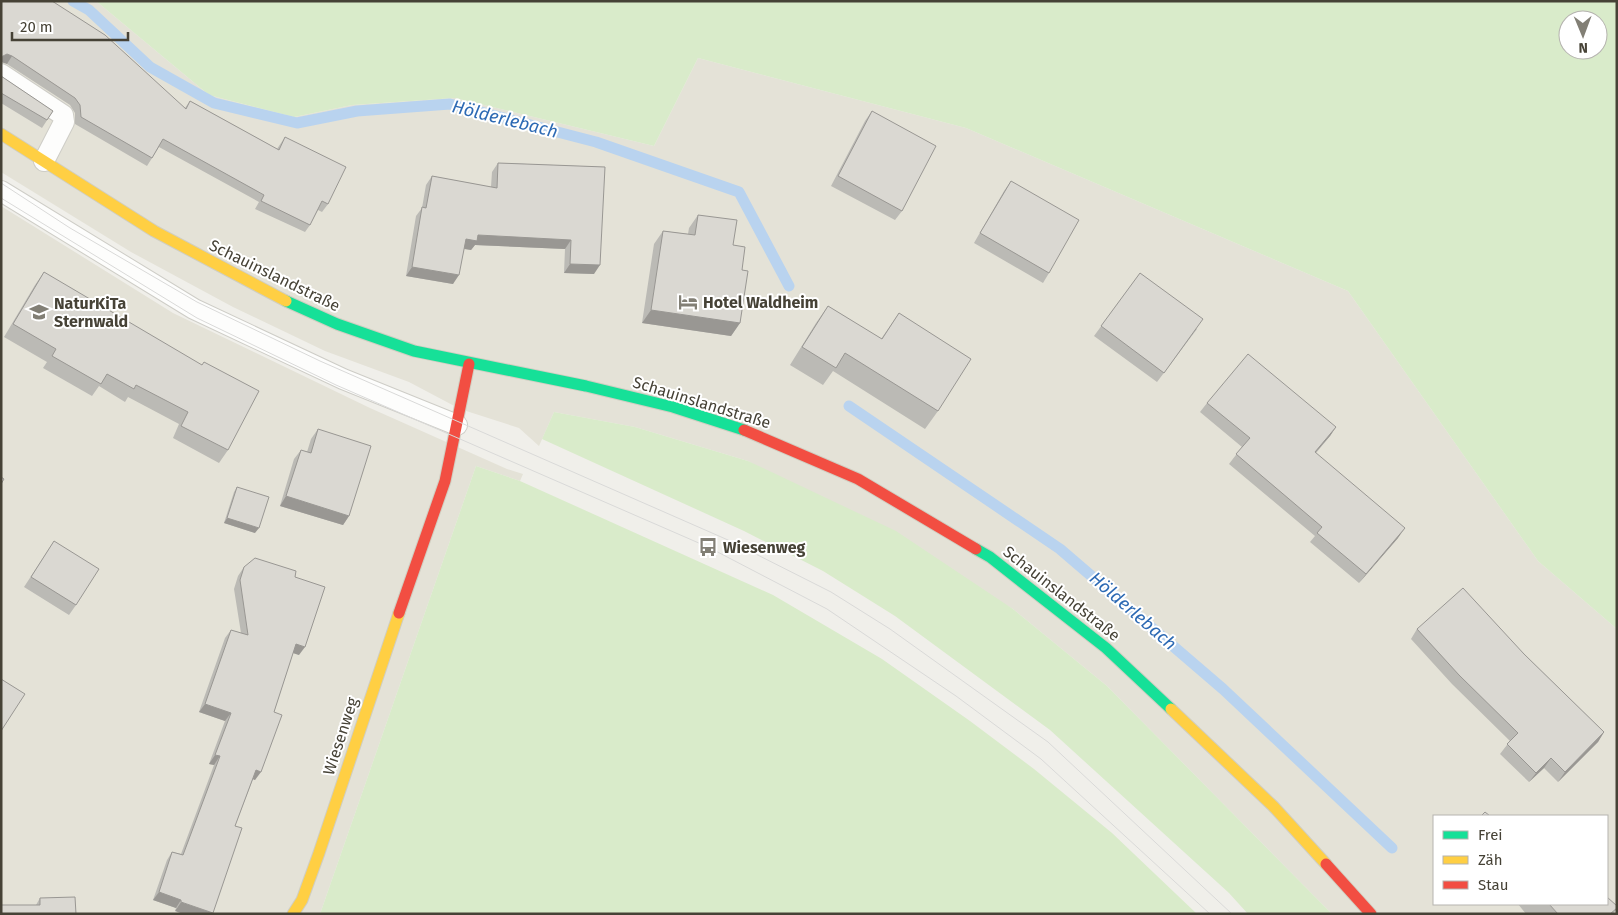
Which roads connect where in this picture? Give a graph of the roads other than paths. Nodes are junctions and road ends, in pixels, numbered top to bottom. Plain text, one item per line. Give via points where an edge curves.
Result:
1 (1, 74) edge
2 (1, 134) edge
3 (44, 161) junction
4 (1, 191) edge
5 (468, 364) junction
6 (457, 425) junction
7 (293, 914) edge
8 (1371, 914) edge

1 - 3 lane via 63,115 64,122
2 - 3 main road, Schauinslandstraße
3 - 5 main road, Schauinslandstraße via 154,230 272,295 337,324 414,352
4 - 6 lane via 194,309 344,379
5 - 6 main road, Wiesenweg
5 - 8 main road, Schauinslandstraße via 586,386 673,407 751,432 858,479 990,557 1106,648 1273,806
6 - 7 main road, Wiesenweg via 446,481 319,853 302,900

